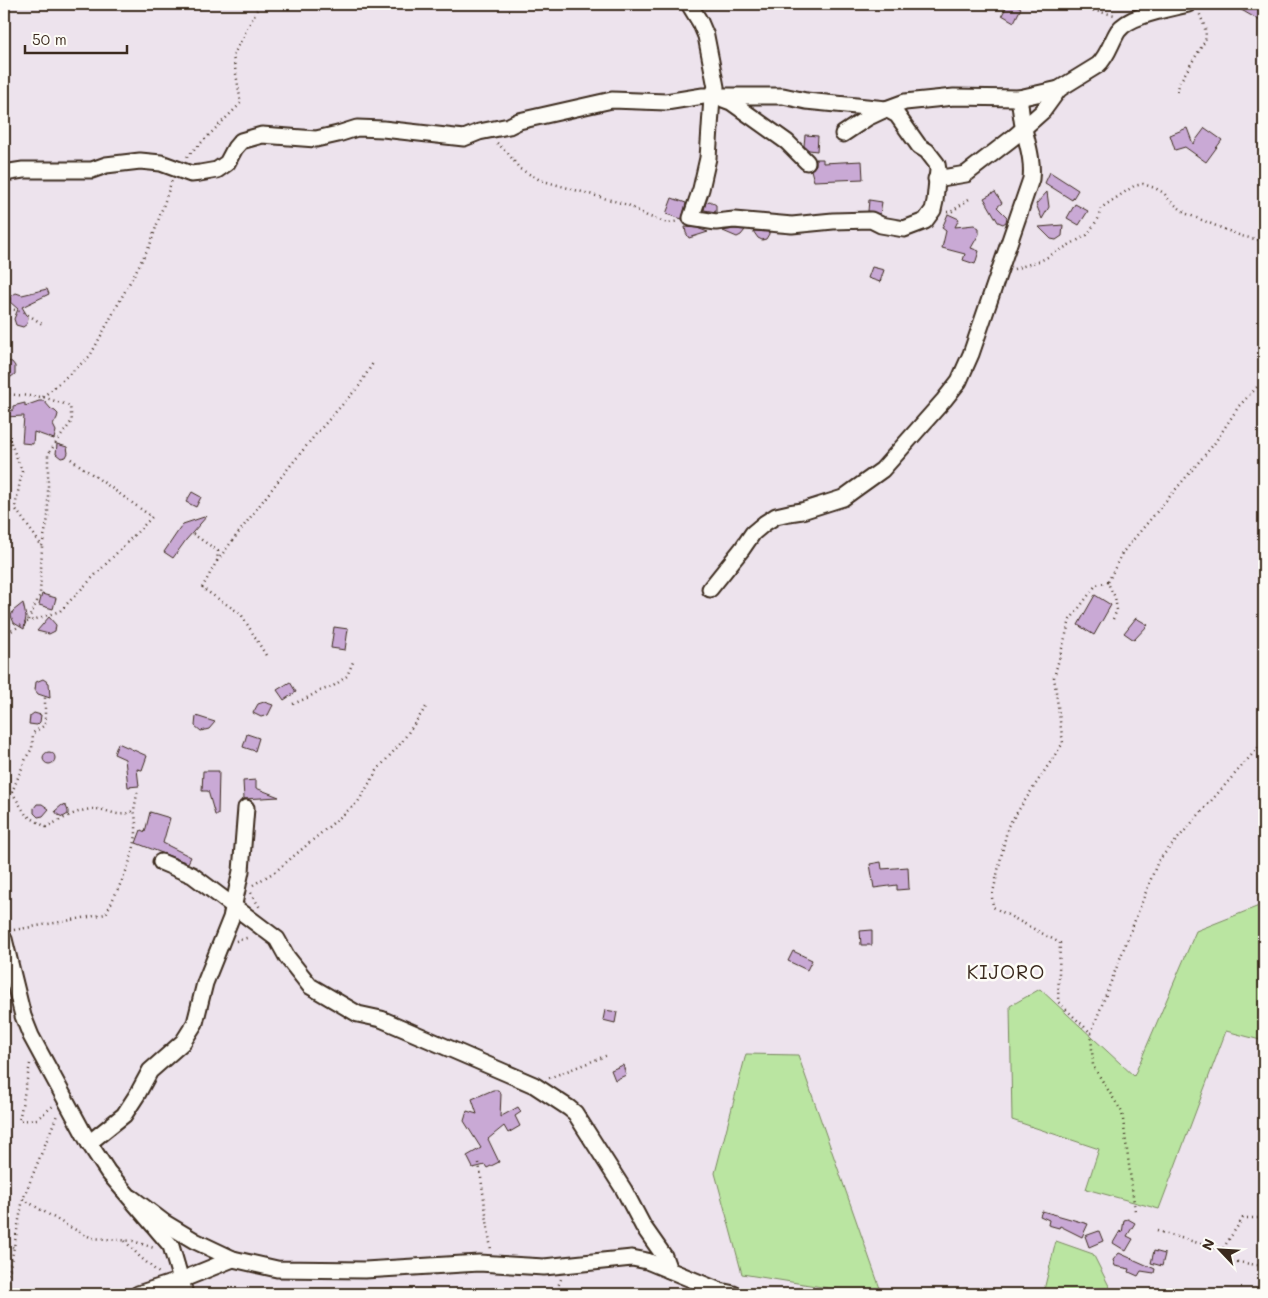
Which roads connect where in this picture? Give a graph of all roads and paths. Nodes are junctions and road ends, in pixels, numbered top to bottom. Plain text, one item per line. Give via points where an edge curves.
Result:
1 (260, 4) edge
2 (689, 4) edge
3 (1074, 4) edge
4 (1193, 7) edge
5 (1131, 20) junction
6 (1060, 89) junction
7 (1177, 92) dead end
8 (712, 97) junction
9 (1019, 98) junction
10 (886, 109) junction
11 (1023, 128) junction
12 (843, 134) dead end
13 (492, 141) dead end
14 (807, 162) dead end
15 (175, 169) junction
16 (4, 174) edge
17 (936, 179) junction
18 (969, 199) dead end
19 (933, 210) junction
20 (691, 218) junction
21 (1264, 241) edge
22 (999, 273) junction
23 (4, 311) edge
24 (42, 324) dead end
25 (373, 364) dead end
26 (1264, 380) edge
27 (4, 394) edge
28 (43, 397) junction
29 (4, 431) edge
30 (68, 457) dead end
31 (193, 534) dead end
32 (42, 546) junction
33 (217, 561) junction
34 (1108, 582) junction
35 (710, 588) dead end
36 (1113, 619) dead end
37 (27, 622) junction
38 (4, 635) edge
39 (267, 657) dead end
40 (356, 662) dead end
41 (45, 696) dead end
42 (293, 704) dead end
43 (426, 707) dead end
44 (1264, 741) edge
45 (138, 789) dead end
46 (12, 792) junction
47 (4, 799) edge
48 (246, 808) dead end
49 (134, 810) junction
50 (161, 862) dead end
51 (234, 908) junction
52 (262, 910) dead end
53 (266, 932) junction
54 (8, 934) edge
55 (219, 949) junction
56 (1091, 1033) junction
57 (37, 1046) junction
58 (608, 1055) dead end
59 (534, 1085) junction
60 (64, 1097) junction
61 (89, 1143) junction
62 (479, 1164) dead end
63 (132, 1198) junction
64 (23, 1199) junction
65 (1135, 1211) dead end
66 (1264, 1218) edge
67 (1157, 1231) dead end
68 (124, 1240) junction
69 (4, 1241) edge
70 (13, 1247) junction
71 (1222, 1250) junction
72 (174, 1252) junction
73 (233, 1259) junction
74 (491, 1264) junction
75 (1264, 1269) edge
76 (669, 1270) junction
77 (179, 1286) edge
78 (5, 1294) edge
79 (138, 1294) edge
80 (734, 1294) edge

1 - 15 path via 233,56 241,103
2 - 8 street via 706,36 716,87
3 - 5 path
4 - 5 street
4 - 7 path via 1207,36
5 - 6 street via 1118,32 1102,60
6 - 9 street
6 - 11 street
8 - 10 street via 783,96
8 - 14 street via 732,102 787,142
8 - 15 street via 666,102 612,100 519,120 464,138 357,128 316,139 262,135 241,141 227,163 216,170 191,174
8 - 20 street via 708,158
9 - 10 street via 954,97 905,102
9 - 11 street
10 - 12 street
10 - 17 street via 897,115 919,146 937,164
11 - 17 street via 966,174
11 - 22 street via 1032,166 1031,179
13 - 20 path via 500,143 520,169 540,180 628,205 668,223
15 - 16 street via 140,160 92,170 24,170
15 - 28 path via 150,244 90,356
17 - 19 street
18 - 19 path via 951,212
19 - 20 street via 924,222 904,229 871,220 792,225
21 - 22 path via 1242,236 1187,214 1164,193 1144,184 1134,186 1101,208 1098,219 1086,235 1042,260
22 - 35 street via 958,381 899,452 882,470 843,498 776,516 765,523 753,533
23 - 24 path via 10,309 26,313
25 - 33 path via 359,386 278,481
26 - 34 path via 1122,554
27 - 28 path
28 - 32 path via 70,406 72,421 48,454 48,518
29 - 32 path via 22,472 15,508
30 - 37 path via 152,517 60,611
31 - 33 path via 218,551
32 - 37 path via 40,595
33 - 39 path via 202,588 241,614
34 - 36 path via 1116,597 1117,610
34 - 56 path via 1096,585 1070,620 1054,677 1063,743 1008,826 992,897 993,907 1060,943 1058,1002
37 - 38 path
40 - 42 path via 353,662 347,676 332,687
41 - 46 path via 45,725 33,732 32,749
43 - 52 path via 358,802 276,870 247,888
44 - 56 path via 1158,861
45 - 49 path
46 - 47 path
46 - 49 path via 26,815 46,828 80,812 96,809 124,814
48 - 51 street via 242,871
49 - 54 path via 133,854 106,914
50 - 51 street via 192,875
51 - 53 street
51 - 55 street
53 - 55 path
53 - 59 street via 277,939 310,986 346,1008 381,1019
54 - 57 street via 27,1027
55 - 61 street via 205,982 195,1023 183,1042 150,1071 124,1114
56 - 65 path via 1093,1066 1122,1112
57 - 60 street
57 - 60 path via 19,1121 37,1119
58 - 59 path
59 - 76 street via 575,1113 643,1226 660,1248
60 - 61 street
60 - 64 path
61 - 63 street via 108,1172
62 - 74 path via 491,1241
63 - 72 street
63 - 73 street via 165,1223
64 - 68 path via 92,1238
64 - 70 path
66 - 71 path via 1244,1218
67 - 71 path
68 - 72 path
68 - 77 path via 140,1258
69 - 70 path
70 - 78 path
71 - 75 path via 1232,1261 1263,1266
72 - 77 street
73 - 74 street via 277,1269 303,1270
73 - 77 street
74 - 76 street via 544,1267 632,1258
76 - 80 street
77 - 79 street

